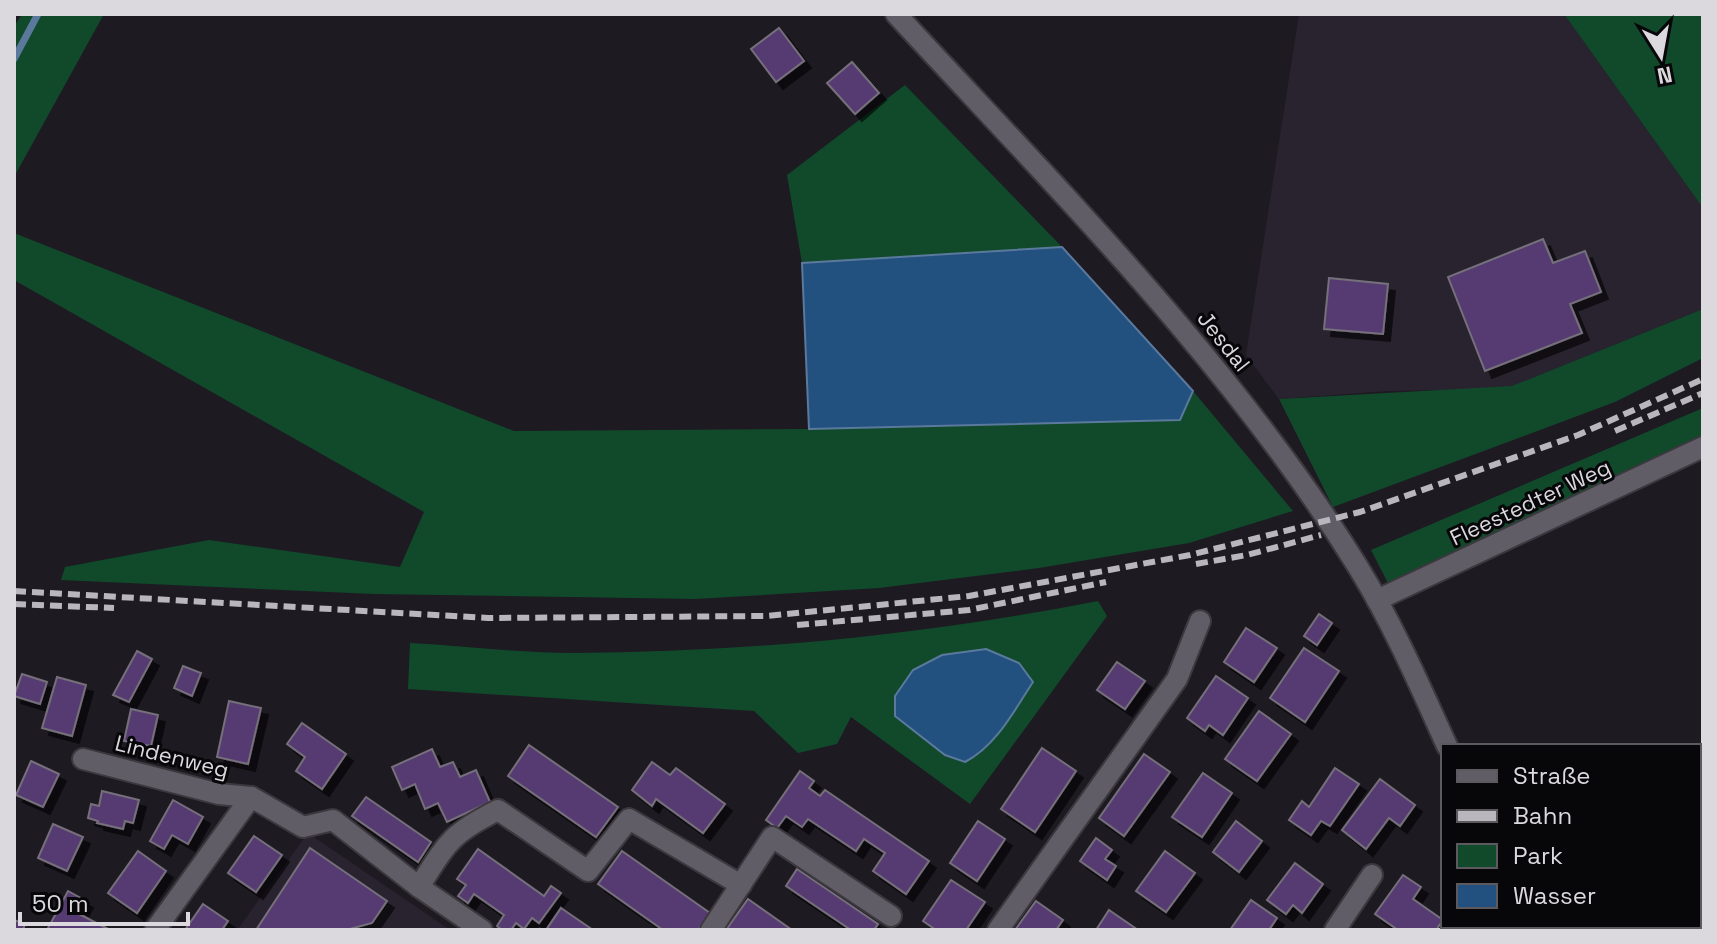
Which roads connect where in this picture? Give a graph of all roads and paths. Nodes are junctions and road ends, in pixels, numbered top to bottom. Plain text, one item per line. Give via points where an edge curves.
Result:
1 (896, 14) edge
2 (1703, 447) edge
3 (1377, 600) junction
4 (1200, 621) dead end
5 (1446, 744) edge
6 (83, 759) dead end
7 (251, 797) junction
8 (1372, 875) dead end
9 (741, 885) junction
10 (419, 887) junction
11 (891, 916) dead end
12 (155, 930) edge
13 (482, 930) edge
14 (711, 930) edge
15 (998, 930) edge
16 (1335, 930) edge

1 - 3 street, Jesdal via 1178,321 1317,505
2 - 3 street, Fleestedter Weg
3 - 5 street, Jesdal
4 - 15 street via 1177,679
6 - 7 street, Lindenweg via 219,794
7 - 10 street, Lindenweg via 303,827 333,820
7 - 12 street, Lindenweg
8 - 16 street
9 - 10 street via 629,819 588,871 498,810 448,841
9 - 11 street via 772,837
9 - 14 street
10 - 13 street

